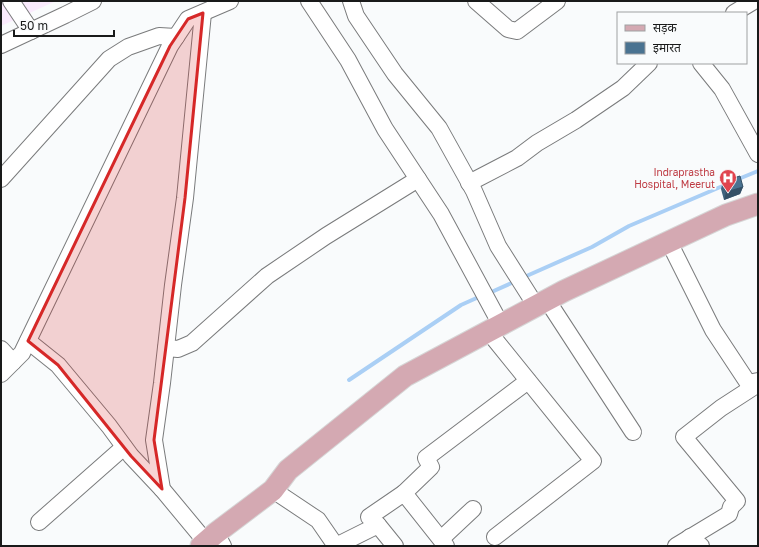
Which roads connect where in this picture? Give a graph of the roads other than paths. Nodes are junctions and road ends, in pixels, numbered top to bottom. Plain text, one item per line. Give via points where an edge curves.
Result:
1 (11, 1) edge
2 (93, 1) edge
3 (230, 1) edge
4 (309, 1) edge
5 (351, 1) edge
6 (476, 1) edge
7 (557, 1) edge
8 (755, 4) edge
9 (203, 12) junction
10 (736, 12) edge
11 (31, 31) junction
12 (176, 37) junction
13 (1, 44) edge
14 (648, 64) edge
15 (702, 64) edge
16 (758, 154) edge
17 (1, 179) edge
18 (418, 179) junction
19 (470, 183) junction
20 (758, 204) edge
21 (669, 242) junction
22 (542, 303) junction
23 (494, 328) junction
24 (28, 341) junction
25 (166, 348) junction
26 (1, 349) edge
27 (13, 362) junction
28 (1, 374) edge
29 (528, 381) junction
30 (758, 383) edge
31 (633, 432) dead end
32 (124, 447) junction
33 (162, 488) junction
34 (273, 490) junction
35 (404, 493) junction
36 (473, 509) dead end
37 (39, 522) dead end
38 (378, 525) junction
39 (495, 537) dead end
40 (211, 542) edge
41 (696, 542) edge
42 (444, 543) edge
43 (336, 546) edge
44 (395, 546) edge
45 (676, 546) edge

1 - 11 street
2 - 11 street
3 - 9 street
4 - 18 street via 348,60 385,129
5 - 19 street via 356,16 395,74 439,128
6 - 7 street via 508,29 517,31
8 - 10 street
9 - 12 street via 188,19
9 - 25 street via 186,198
11 - 13 street
12 - 17 street via 159,36 128,47 109,59
12 - 24 street
14 - 19 street via 623,88 576,120 536,143 517,158
15 - 16 street via 722,89
18 - 23 street via 441,214
18 - 25 street via 267,276 192,343 178,349
19 - 22 street via 498,246
20 - 21 main road via 726,215
21 - 22 main road
21 - 30 street via 713,330 748,384
22 - 23 main road
22 - 31 street
23 - 29 street
23 - 34 main road via 405,376 288,470
24 - 27 street via 22,353
24 - 32 street via 58,365
25 - 33 street via 154,440
26 - 27 street
27 - 28 street
29 - 35 street via 426,458 431,467
29 - 39 street via 593,461
30 - 41 street via 684,437 737,501 729,514
32 - 33 street
32 - 37 street
33 - 40 street
34 - 40 main road
34 - 43 street via 318,520
35 - 38 street via 369,517
35 - 42 street
36 - 42 street
38 - 43 street
38 - 44 street
41 - 45 street

